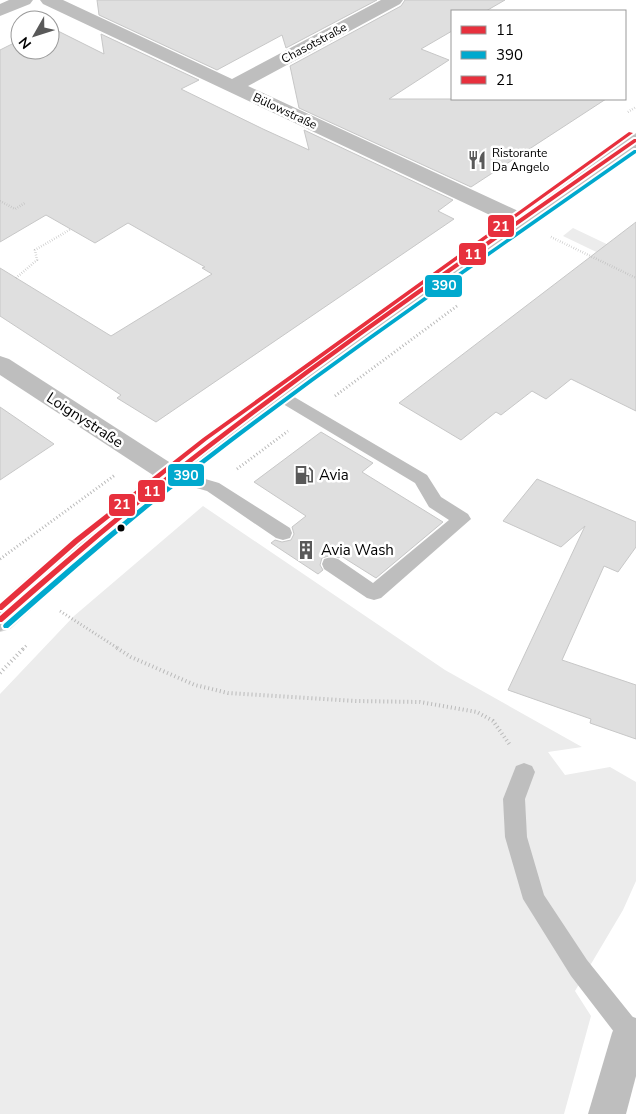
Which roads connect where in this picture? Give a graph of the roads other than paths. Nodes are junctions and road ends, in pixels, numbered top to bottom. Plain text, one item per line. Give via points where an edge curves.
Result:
1 (24, 0) edge
2 (49, 0) edge
3 (394, 0) edge
4 (0, 11) edge
5 (233, 86) junction
6 (636, 140) edge
7 (521, 221) junction
8 (0, 364) edge
9 (280, 394) junction
10 (171, 475) junction
11 (283, 534) dead end
12 (330, 564) dead end
13 (0, 620) edge
14 (524, 772) road end
15 (630, 1033) joint
16 (607, 1114) edge

1 - 4 street
2 - 5 street, Bülowstraße
3 - 5 street, Chasotstraße
5 - 7 street, Bülowstraße
6 - 7 street
7 - 9 street
8 - 10 street, Loignystraße
9 - 10 street
9 - 12 lane via 421,479 435,502 462,520 374,593
10 - 11 lane via 213,487
10 - 13 street
14 - 15 lane via 514,799 516,837 534,899 580,968
15 - 16 street

